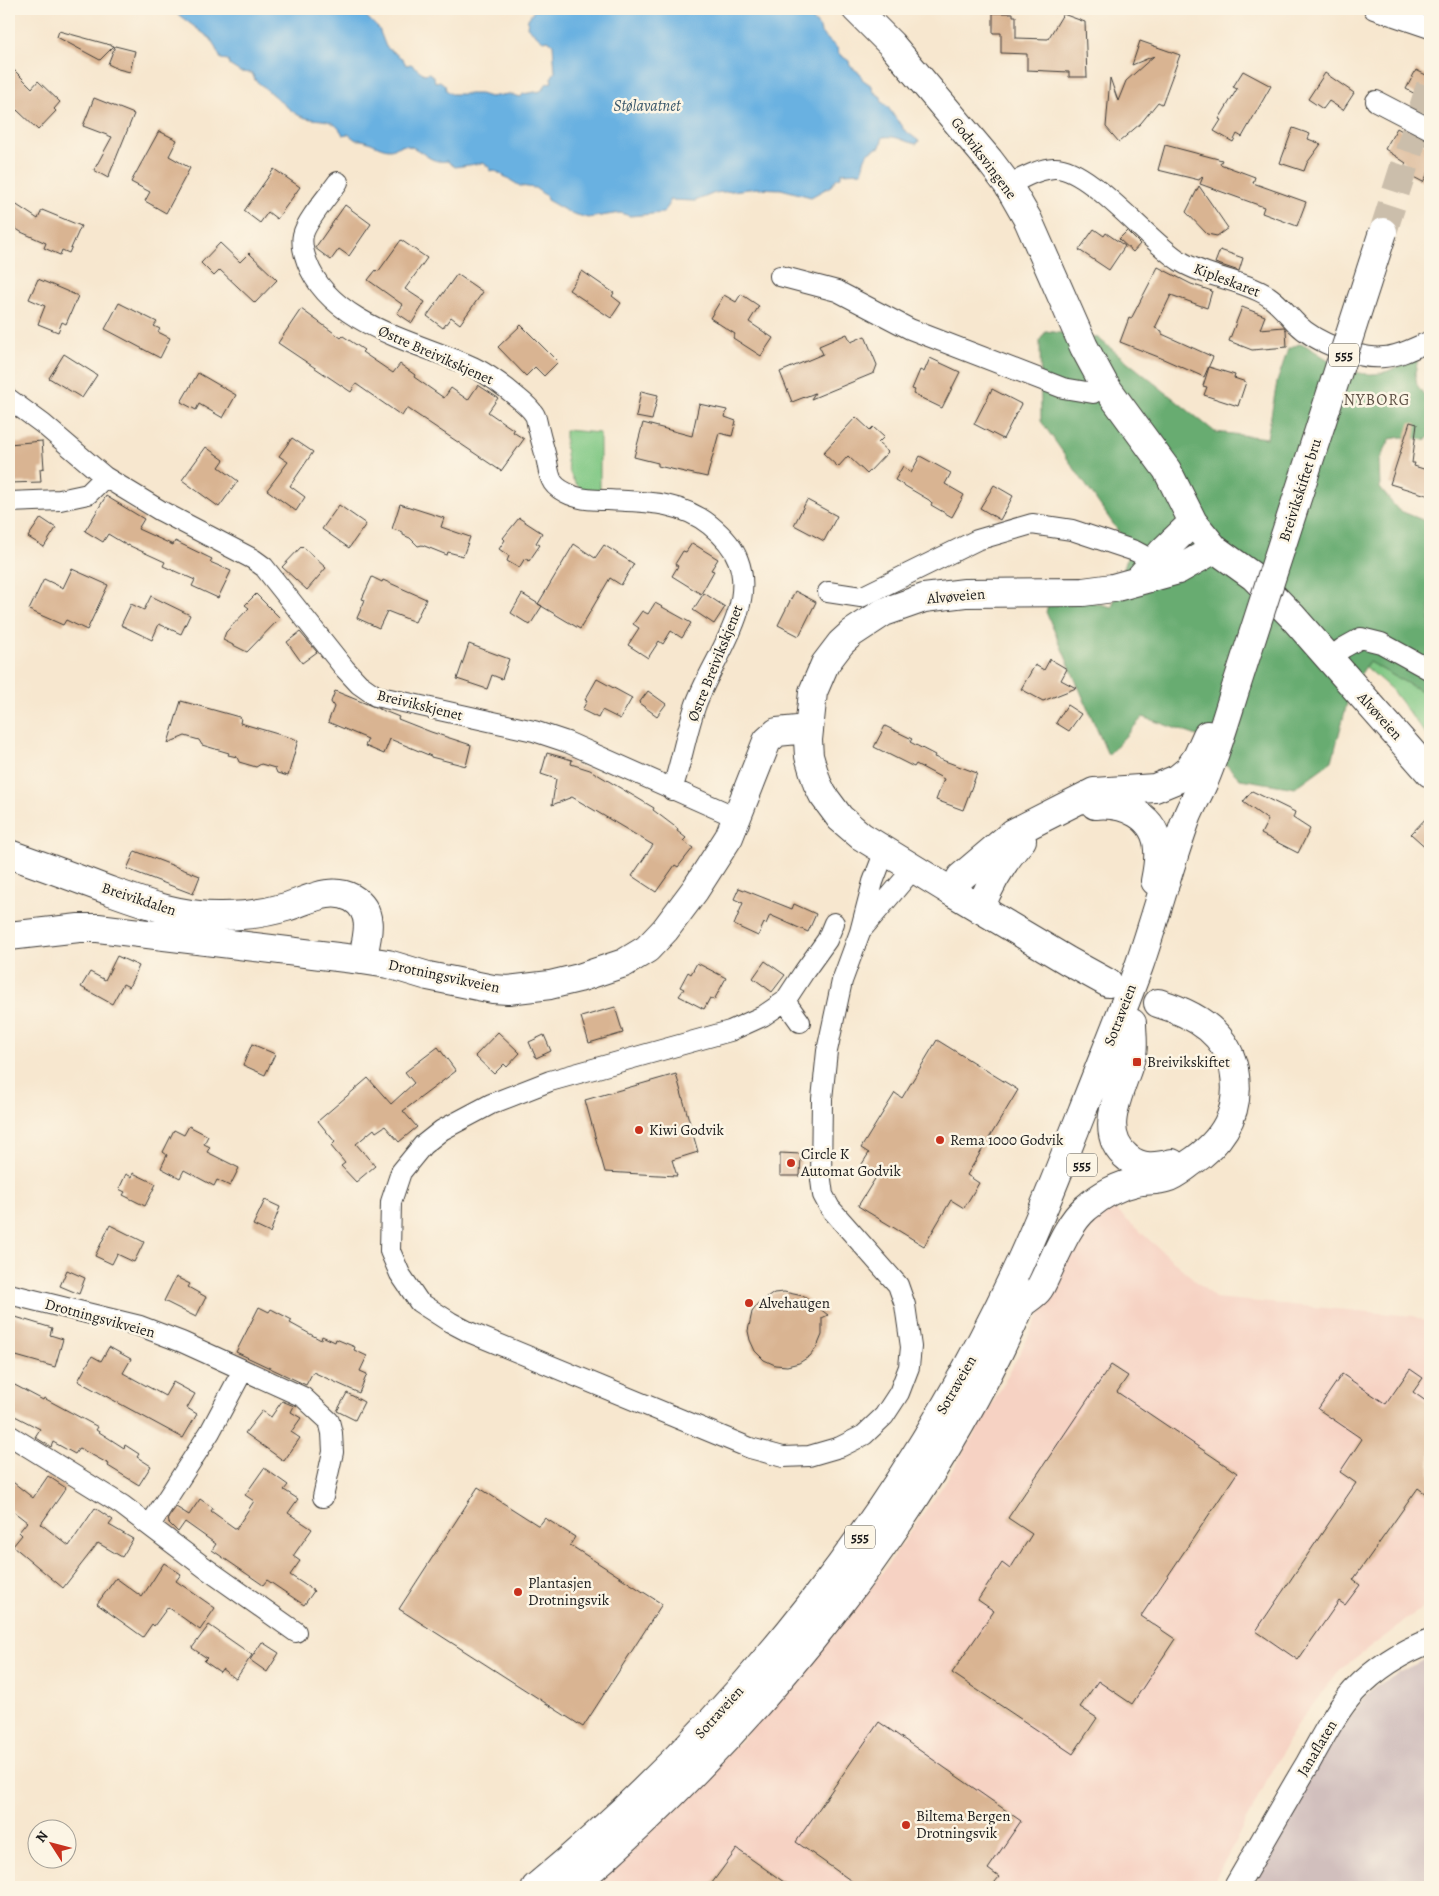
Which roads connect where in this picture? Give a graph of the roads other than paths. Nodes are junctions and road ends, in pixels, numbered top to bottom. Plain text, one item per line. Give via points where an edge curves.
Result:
1 (856, 9) edge
2 (1374, 9) edge
3 (1430, 28) edge
4 (1376, 101) dead end
5 (1430, 129) edge
6 (338, 182) dead end
7 (1008, 185) junction
8 (1383, 232) tunnel mouth
9 (780, 276) dead end
10 (1430, 341) edge
11 (1104, 384) junction
12 (9, 399) edge
13 (105, 477) junction
14 (9, 502) edge
15 (1193, 522) junction
16 (1215, 549) junction
17 (1152, 572) junction
18 (828, 592) dead end
19 (1329, 659) junction
20 (1430, 670) edge
21 (808, 729) junction
22 (1210, 746) junction
23 (1430, 773) edge
24 (1206, 777) junction
25 (672, 790) junction
26 (1066, 807) junction
27 (738, 818) junction
28 (1037, 822) junction
29 (887, 853) junction
30 (9, 854) edge
31 (913, 869) junction
32 (952, 892) junction
33 (980, 909) junction
34 (834, 923) dead end
35 (860, 932) junction
36 (9, 936) edge
37 (362, 960) junction
38 (1117, 989) junction
39 (785, 1001) junction
40 (1158, 1003) dead end
41 (800, 1022) dead end
42 (1132, 1023) junction
43 (1198, 1158) junction
44 (9, 1294) edge
45 (1021, 1304) junction
46 (243, 1370) junction
47 (9, 1435) edge
48 (323, 1497) dead end
49 (150, 1525) junction
50 (296, 1632) dead end
51 (1430, 1641) edge
52 (536, 1887) edge
53 (571, 1887) edge
54 (1236, 1887) edge

1 - 7 main road, Godviksvingene via 891,44
2 - 3 street
4 - 5 street
6 - 25 street, Østre Breivikskjenet via 303,235 304,253 316,282 366,323 476,369 504,385 534,415 549,478 557,488 590,499 651,501 678,507 715,529 729,543 738,559 742,594 737,616 695,706
7 - 10 street, Kipleskaret via 1042,170 1055,168 1074,173 1179,261 1267,295 1310,335 1332,346 1384,357
7 - 11 main road, Godviksvingene via 1028,220 1084,347
8 - 22 main road, Breivikskiftet bru / 555, bridge via 1237,684
9 - 11 street via 837,291 910,329 1063,388 1093,392
11 - 15 main road, Godviksvingene via 1167,470
12 - 13 street, Breivikskjenet
13 - 14 street via 88,494 60,500
13 - 25 street, Breivikskjenet via 161,512 264,567 345,670 376,696 542,734 624,766
15 - 16 main road, Alvøveien
15 - 17 main road, Alvøveien
16 - 17 main road, Alvøveien via 1178,570
16 - 19 main road, Alvøveien via 1254,577
17 - 18 street via 1134,550 1072,530 1032,524 977,540 861,596
17 - 21 main road, Alvøveien via 1113,588 1083,592 965,593 924,598 884,612 852,633 824,664 813,692
19 - 20 street via 1361,638 1381,643
19 - 23 main road, Alvøveien
21 - 27 main road, Drotningsvikveien via 777,732 767,741
21 - 29 main road, Alvøveien via 809,756 824,795 840,818
22 - 24 main road, Sotraveien / 555
22 - 26 main road, 555 via 1188,770 1167,784 1141,790 1094,792
24 - 38 main road, Sotraveien / 555 via 1188,815 1139,966
24 - 42 main road, Sotraveien / 555 via 1200,817
25 - 27 street, Breivikskjenet
26 - 28 main road, 555
26 - 38 main road, 555 via 1122,806 1142,817 1154,834 1158,848 1155,884 1130,962
27 - 37 main road, Drotningsvikveien via 695,890 665,930 647,949 624,962 579,978 508,990
28 - 32 main road, 555 via 1013,833 961,878
28 - 33 main road, 555 via 1004,860
29 - 31 main road, Alvøveien
29 - 35 street via 872,882
30 - 37 main road, Breivikdalen via 153,906 187,914 248,915 324,894 339,894 358,903 365,912 369,925
31 - 32 main road, Alvøveien
31 - 35 street
32 - 33 main road, Alvøveien
33 - 38 main road, Alvøveien
34 - 39 street via 827,940
35 - 39 street via 842,981 827,1051 822,1099 823,1195 830,1208 898,1285 905,1305 911,1346 909,1366 899,1393 884,1416 864,1435 810,1456 783,1457 750,1448 469,1332 419,1302 400,1274 389,1247 392,1202 401,1172 423,1144 491,1104 550,1082 730,1032
36 - 37 main road, Drotningsvikveien via 98,928
38 - 52 main road, Sotraveien / 555 via 1063,1163 1017,1269 971,1360 896,1485 824,1586 740,1689 644,1789
39 - 41 street
40 - 43 main road, 555 via 1204,1022 1223,1043 1233,1066 1236,1081 1232,1114 1219,1139
42 - 43 main road, 555 via 1133,1052 1112,1121 1115,1144 1133,1162 1145,1166
42 - 45 main road, Sotraveien / 555 via 1086,1155
43 - 45 main road, 555 via 1167,1178 1135,1182 1105,1193 1084,1209 1038,1290
44 - 46 street, Drotningsvikveien via 140,1326
45 - 53 main road, Sotraveien / 555 via 987,1375 950,1440 908,1507 846,1594 710,1755
46 - 48 street, Drotningsvikveien via 303,1397 328,1421 333,1452
46 - 49 street via 210,1432
47 - 49 street
49 - 50 street
51 - 54 street, Janaflaten via 1390,1660 1353,1692 1329,1726

